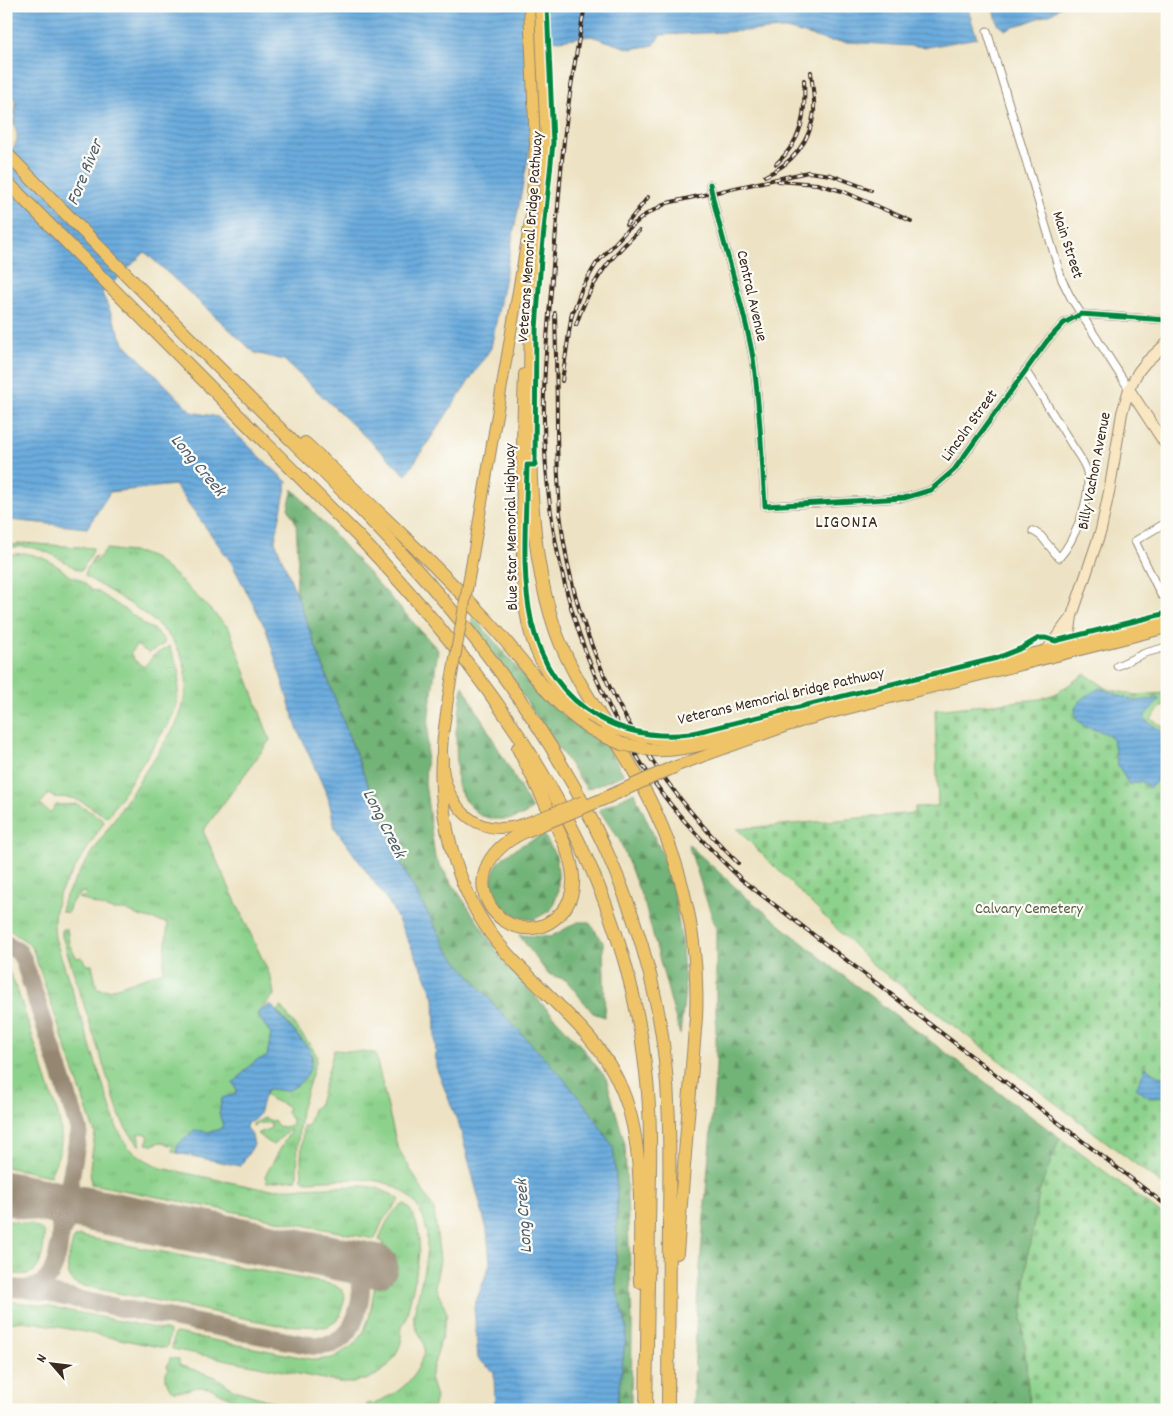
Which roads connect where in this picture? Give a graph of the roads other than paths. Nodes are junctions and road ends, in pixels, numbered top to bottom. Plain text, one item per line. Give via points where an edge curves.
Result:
1 (529, 6) edge
2 (540, 6) edge
3 (987, 31) dead end
4 (6, 154) edge
5 (6, 181) edge
6 (710, 184) dead end
7 (531, 310) junction
8 (1081, 314) junction
9 (1167, 320) edge
10 (1167, 343) edge
11 (1025, 370) junction
12 (230, 380) junction
13 (1129, 389) junction
14 (1167, 447) edge
15 (765, 506) joint
16 (1167, 522) edge
17 (1033, 531) dead end
18 (1161, 595) dead end
19 (1072, 616) junction
20 (1167, 620) edge
21 (1167, 628) edge
22 (1167, 647) edge
23 (1066, 649) junction
24 (1047, 650) junction
25 (1117, 666) dead end
26 (494, 700) junction
27 (801, 712) junction
28 (442, 758) junction
29 (674, 767) joint
30 (524, 827) junction
31 (647, 1366) junction
32 (668, 1409) edge
33 (646, 1410) edge

1 - 28 main road, Blue Star Memorial Highway, bridge via 535,145 533,192 448,698
2 - 7 main road, Blue Star Memorial Highway via 545,192
3 - 8 street, Main Street via 1056,262 1066,289
4 - 12 highway
5 - 26 highway via 389,569 447,637
6 - 15 street, Central Avenue via 753,358
7 - 27 main road, Blue Star Memorial Highway, bridge via 524,375 521,460 522,573 527,620 535,649 548,674 565,696 589,716 613,729 645,738 701,736
7 - 32 highway via 530,453 534,537 544,592 566,654 662,825 680,878 693,938 696,1017
8 - 9 street
8 - 11 street, Lincoln Street via 1056,330
8 - 13 street, Main Street
10 - 13 main road, Billy Vachon Avenue via 1146,362
11 - 15 street, Lincoln Street via 954,470 932,490 904,498
11 - 17 street via 1087,472 1080,521 1059,558
12 - 27 highway, bridge via 270,410 401,532 489,622 557,702 583,725 622,744 651,750 672,750 695,746
12 - 32 highway via 398,550 485,652 557,759 612,864 630,909 651,979 667,1077 670,1152
13 - 14 main road, Main Street
13 - 19 main road, Billy Vachon Avenue via 1101,530
16 - 18 street via 1135,541
19 - 23 main road, Billy Vachon Avenue
19 - 24 main road, Billy Vachon Avenue
20 - 23 main road, Blue Star Memorial Highway
21 - 23 main road, Blue Star Memorial Highway
22 - 25 street via 1144,653
23 - 24 main road, Blue Star Memorial Highway
23 - 29 main road, Blue Star Memorial Highway via 823,715
24 - 27 main road, Blue Star Memorial Highway
26 - 30 highway via 562,839 573,876 572,891 564,910 548,922 530,928 500,918 488,905 483,887 485,870 494,853
26 - 31 highway via 547,782 582,845 612,919 631,980 644,1051 650,1124
28 - 30 main road, Blue Star Memorial Highway via 452,798 466,816 491,827
28 - 31 highway via 441,780 448,830 461,876 476,909 500,946 596,1045 627,1102 638,1156 642,1348
29 - 30 highway, bridge via 601,800
31 - 33 highway

